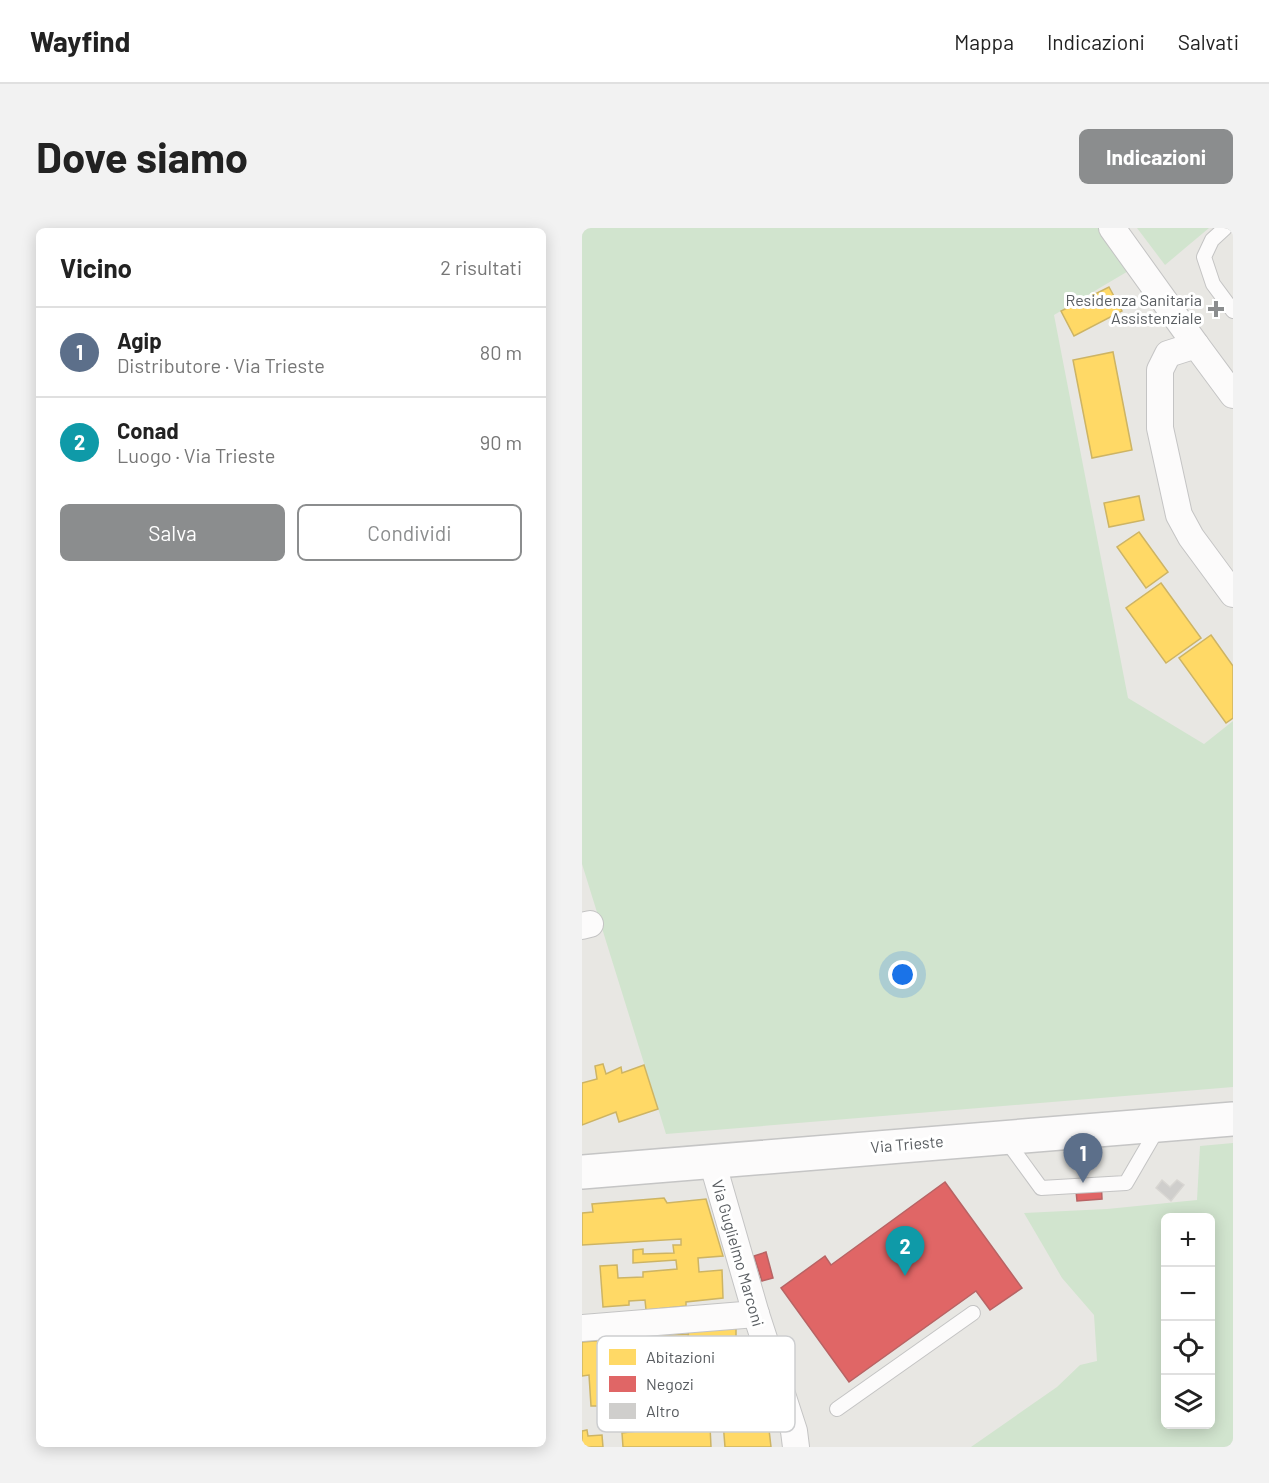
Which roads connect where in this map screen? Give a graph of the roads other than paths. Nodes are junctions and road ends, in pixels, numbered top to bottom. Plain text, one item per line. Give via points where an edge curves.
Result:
1 (1112, 228) edge
2 (1225, 228) edge
3 (1233, 311) edge
4 (1196, 345) junction
5 (1233, 395) edge
6 (1233, 594) edge
7 (1233, 1119) edge
8 (1160, 1125) junction
9 (1003, 1136) junction
10 (712, 1161) junction
11 (582, 1172) edge
12 (973, 1313) dead end
13 (756, 1314) junction
14 (582, 1328) edge
15 (763, 1336) edge
16 (837, 1409) dead end
17 (794, 1432) edge
18 (796, 1447) edge

1 - 4 street
2 - 3 lane via 1212,240 1204,257 1213,284
4 - 5 street
4 - 6 street via 1168,354 1160,370 1160,428 1179,515
7 - 8 street, Via Trieste
8 - 9 street, Via Trieste
8 - 9 lane via 1126,1184 1041,1188
9 - 10 street, Via Trieste
10 - 11 street, Via Trieste
10 - 13 street, Via Guglielmo Marconi
12 - 16 lane
13 - 14 street
13 - 15 street, Via Guglielmo Marconi
17 - 18 street, Via Guglielmo Marconi

